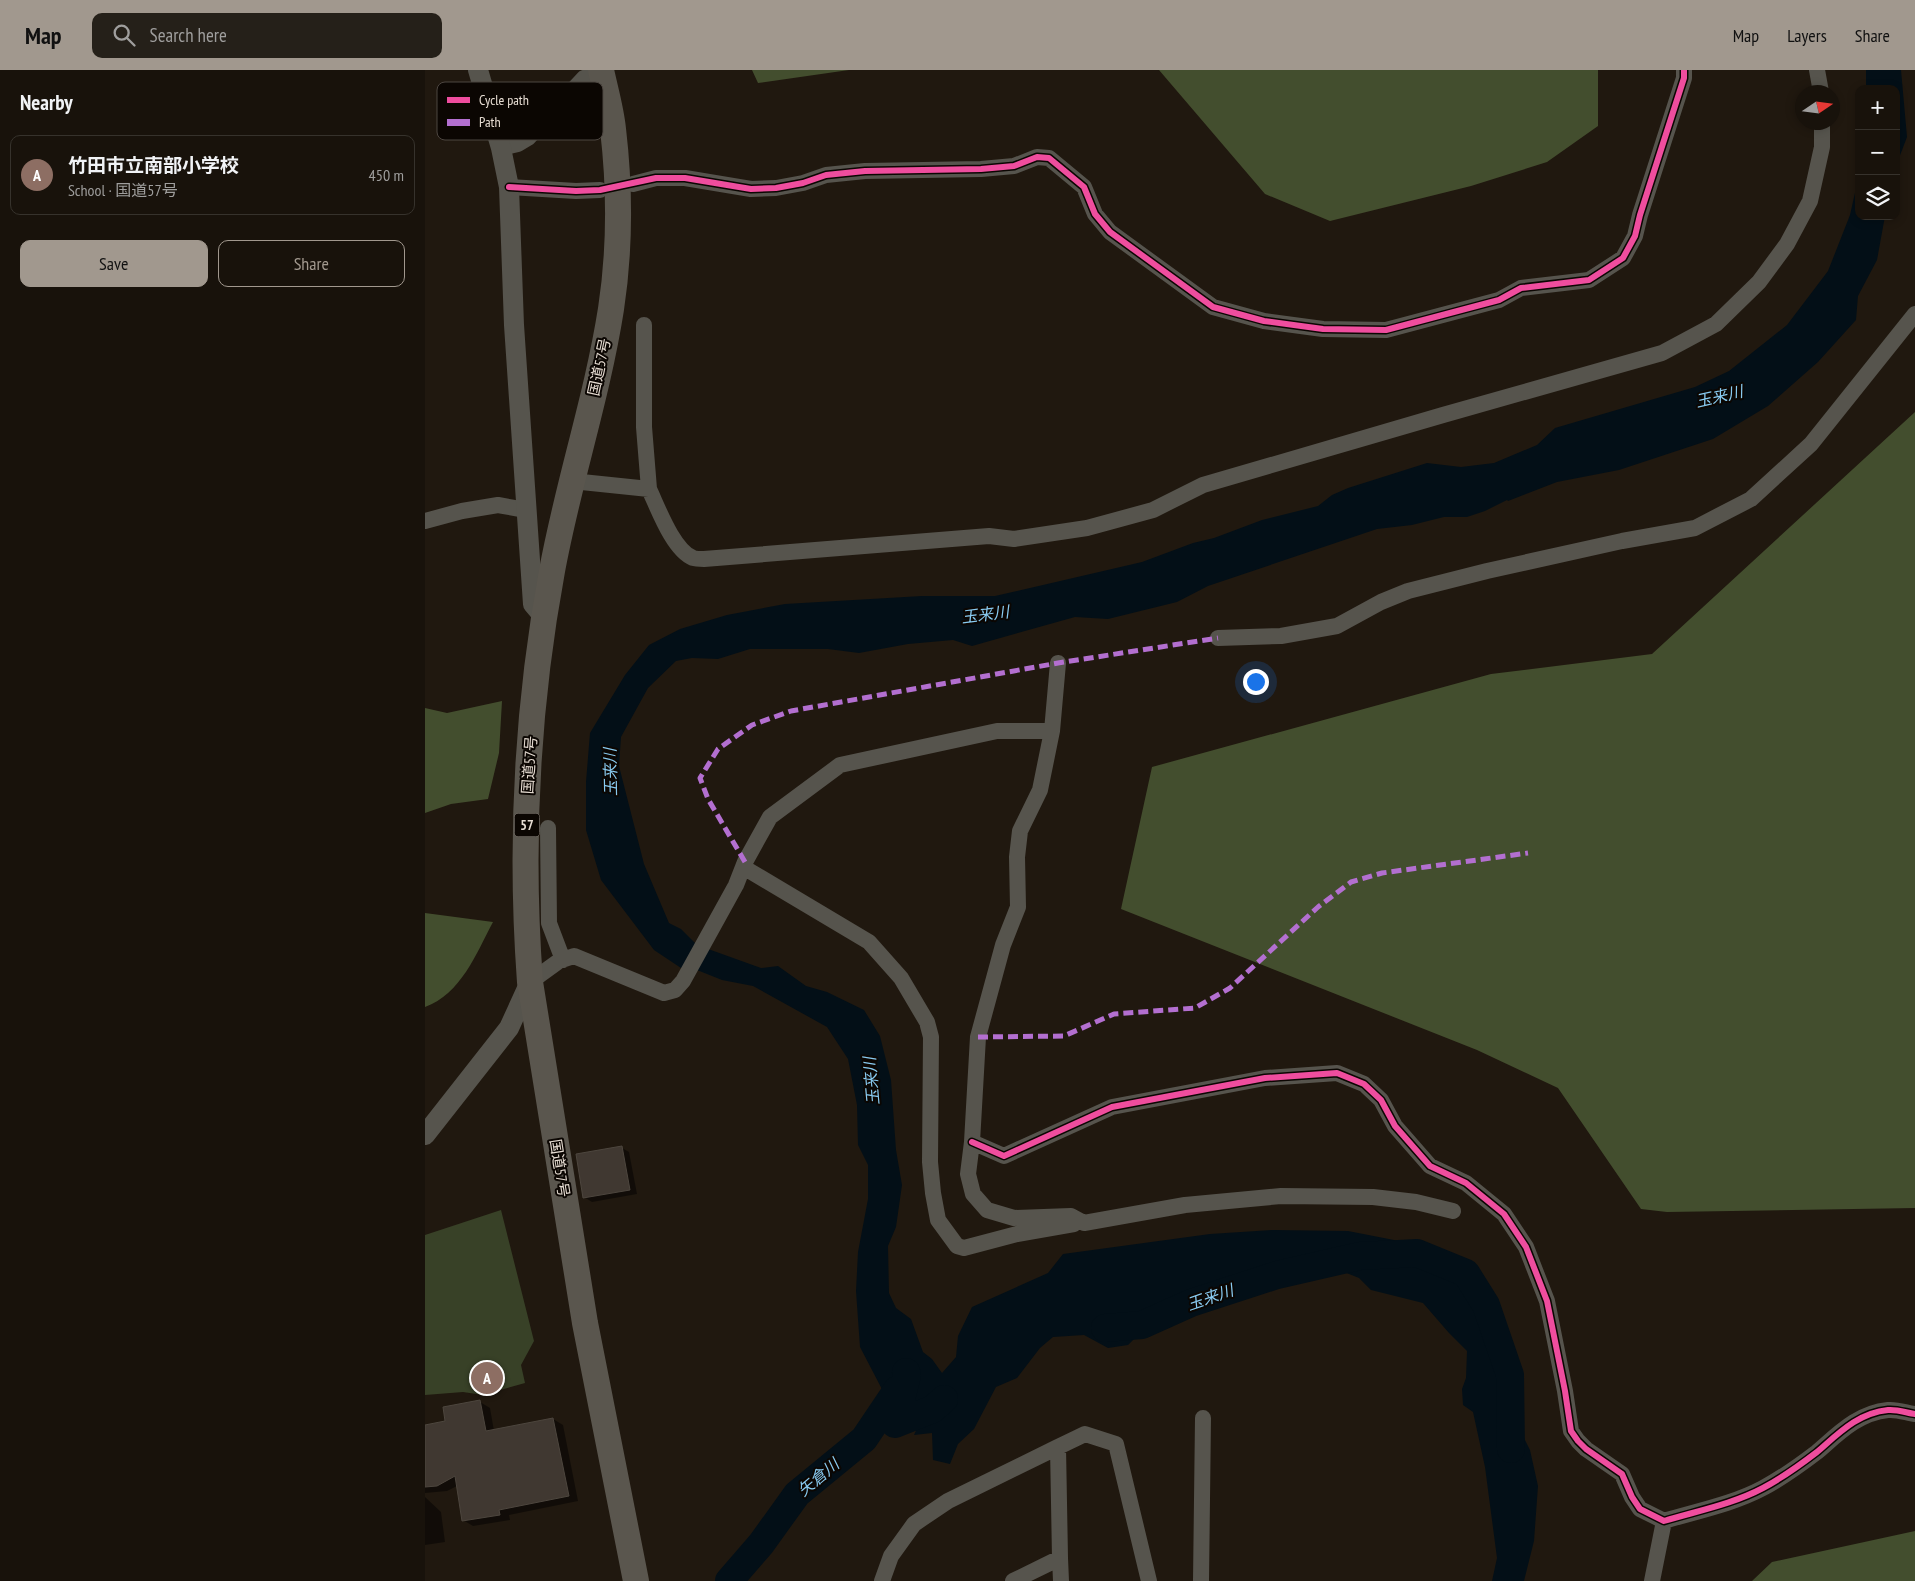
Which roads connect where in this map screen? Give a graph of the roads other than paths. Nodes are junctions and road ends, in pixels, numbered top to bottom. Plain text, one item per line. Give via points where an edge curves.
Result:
1 (1684, 70) edge
2 (1817, 70) edge
3 (601, 71) edge
4 (580, 82) edge
5 (1820, 85) edge
6 (1822, 130) edge
7 (499, 140) edge
8 (525, 140) edge
9 (501, 148) junction
10 (633, 184) dead end
11 (509, 187) junction
12 (600, 190) dead end
13 (1915, 314) edge
14 (644, 325) dead end
15 (572, 481) junction
16 (649, 489) junction
17 (526, 510) junction
18 (425, 521) edge
19 (544, 617) junction
20 (1218, 638) dead end
21 (1058, 663) dead end
22 (1052, 731) junction
23 (548, 828) dead end
24 (743, 867) junction
25 (563, 960) junction
26 (530, 982) junction
27 (425, 1135) edge
28 (972, 1142) junction
29 (1453, 1211) dead end
30 (1084, 1223) junction
31 (1915, 1414) edge
32 (1203, 1418) dead end
33 (1058, 1447) junction
34 (1665, 1521) junction
35 (1061, 1558) junction
36 (1652, 1579) edge
37 (636, 1581) edge
38 (881, 1581) edge
39 (1013, 1581) edge
40 (1061, 1581) edge
41 (1149, 1581) edge
42 (1201, 1581) edge

1 - 10 street via 1635,236 1623,258 1589,280 1521,288 1499,300 1386,330 1323,329 1264,321 1213,307 1110,232 1095,214 1084,187 1049,158 1037,157 1014,166 981,169 836,174 776,188 751,189 685,178 656,178
2 - 5 street
3 - 4 street
3 - 15 highway, 国道57号 / 57 via 613,127 618,181 616,266 602,357
6 - 16 street via 1822,147 1809,201 1787,244 1759,282 1715,324 1662,353 1203,485 1153,510 1087,528 1014,539 989,536 704,559 684,552 673,538
7 - 9 street
8 - 9 street
9 - 11 street
11 - 12 street
11 - 17 street
13 - 20 street via 1811,444 1751,499 1695,528 1622,541 1408,591 1337,626 1281,636
14 - 16 street via 644,426
15 - 16 street
15 - 19 highway, 国道57号 / 57
17 - 18 street via 498,504
17 - 19 street via 533,604
19 - 26 highway, 国道57号 / 57 via 527,801
21 - 22 street
22 - 24 street via 997,731 840,765 770,817
22 - 28 street via 1040,790 1020,831 1018,907 1003,945 978,1037
23 - 25 street via 549,923
24 - 25 street via 683,981 675,990 664,993 574,956
24 - 30 street via 869,942 901,978 927,1022 931,1037 930,1162 933,1192 938,1220 957,1246 965,1248 1017,1234
25 - 26 street
26 - 27 street via 509,1028
26 - 37 highway, 国道57号 / 57 via 585,1323
28 - 30 street via 968,1174 973,1194 987,1210 1014,1218 1071,1216
28 - 34 street via 1004,1156 1113,1108 1265,1078 1337,1073 1364,1084 1381,1100 1395,1126 1430,1166 1466,1183 1509,1222 1526,1247 1547,1301 1571,1431 1586,1449 1622,1474 1631,1497 1640,1509
29 - 30 street via 1373,1197 1281,1196 1185,1206
31 - 34 street via 1890,1410 1862,1416 1762,1489
32 - 42 street
33 - 35 street
33 - 38 street via 948,1501 914,1524 891,1556
33 - 41 street via 1085,1434 1116,1444
34 - 36 street
35 - 39 street
35 - 40 street

